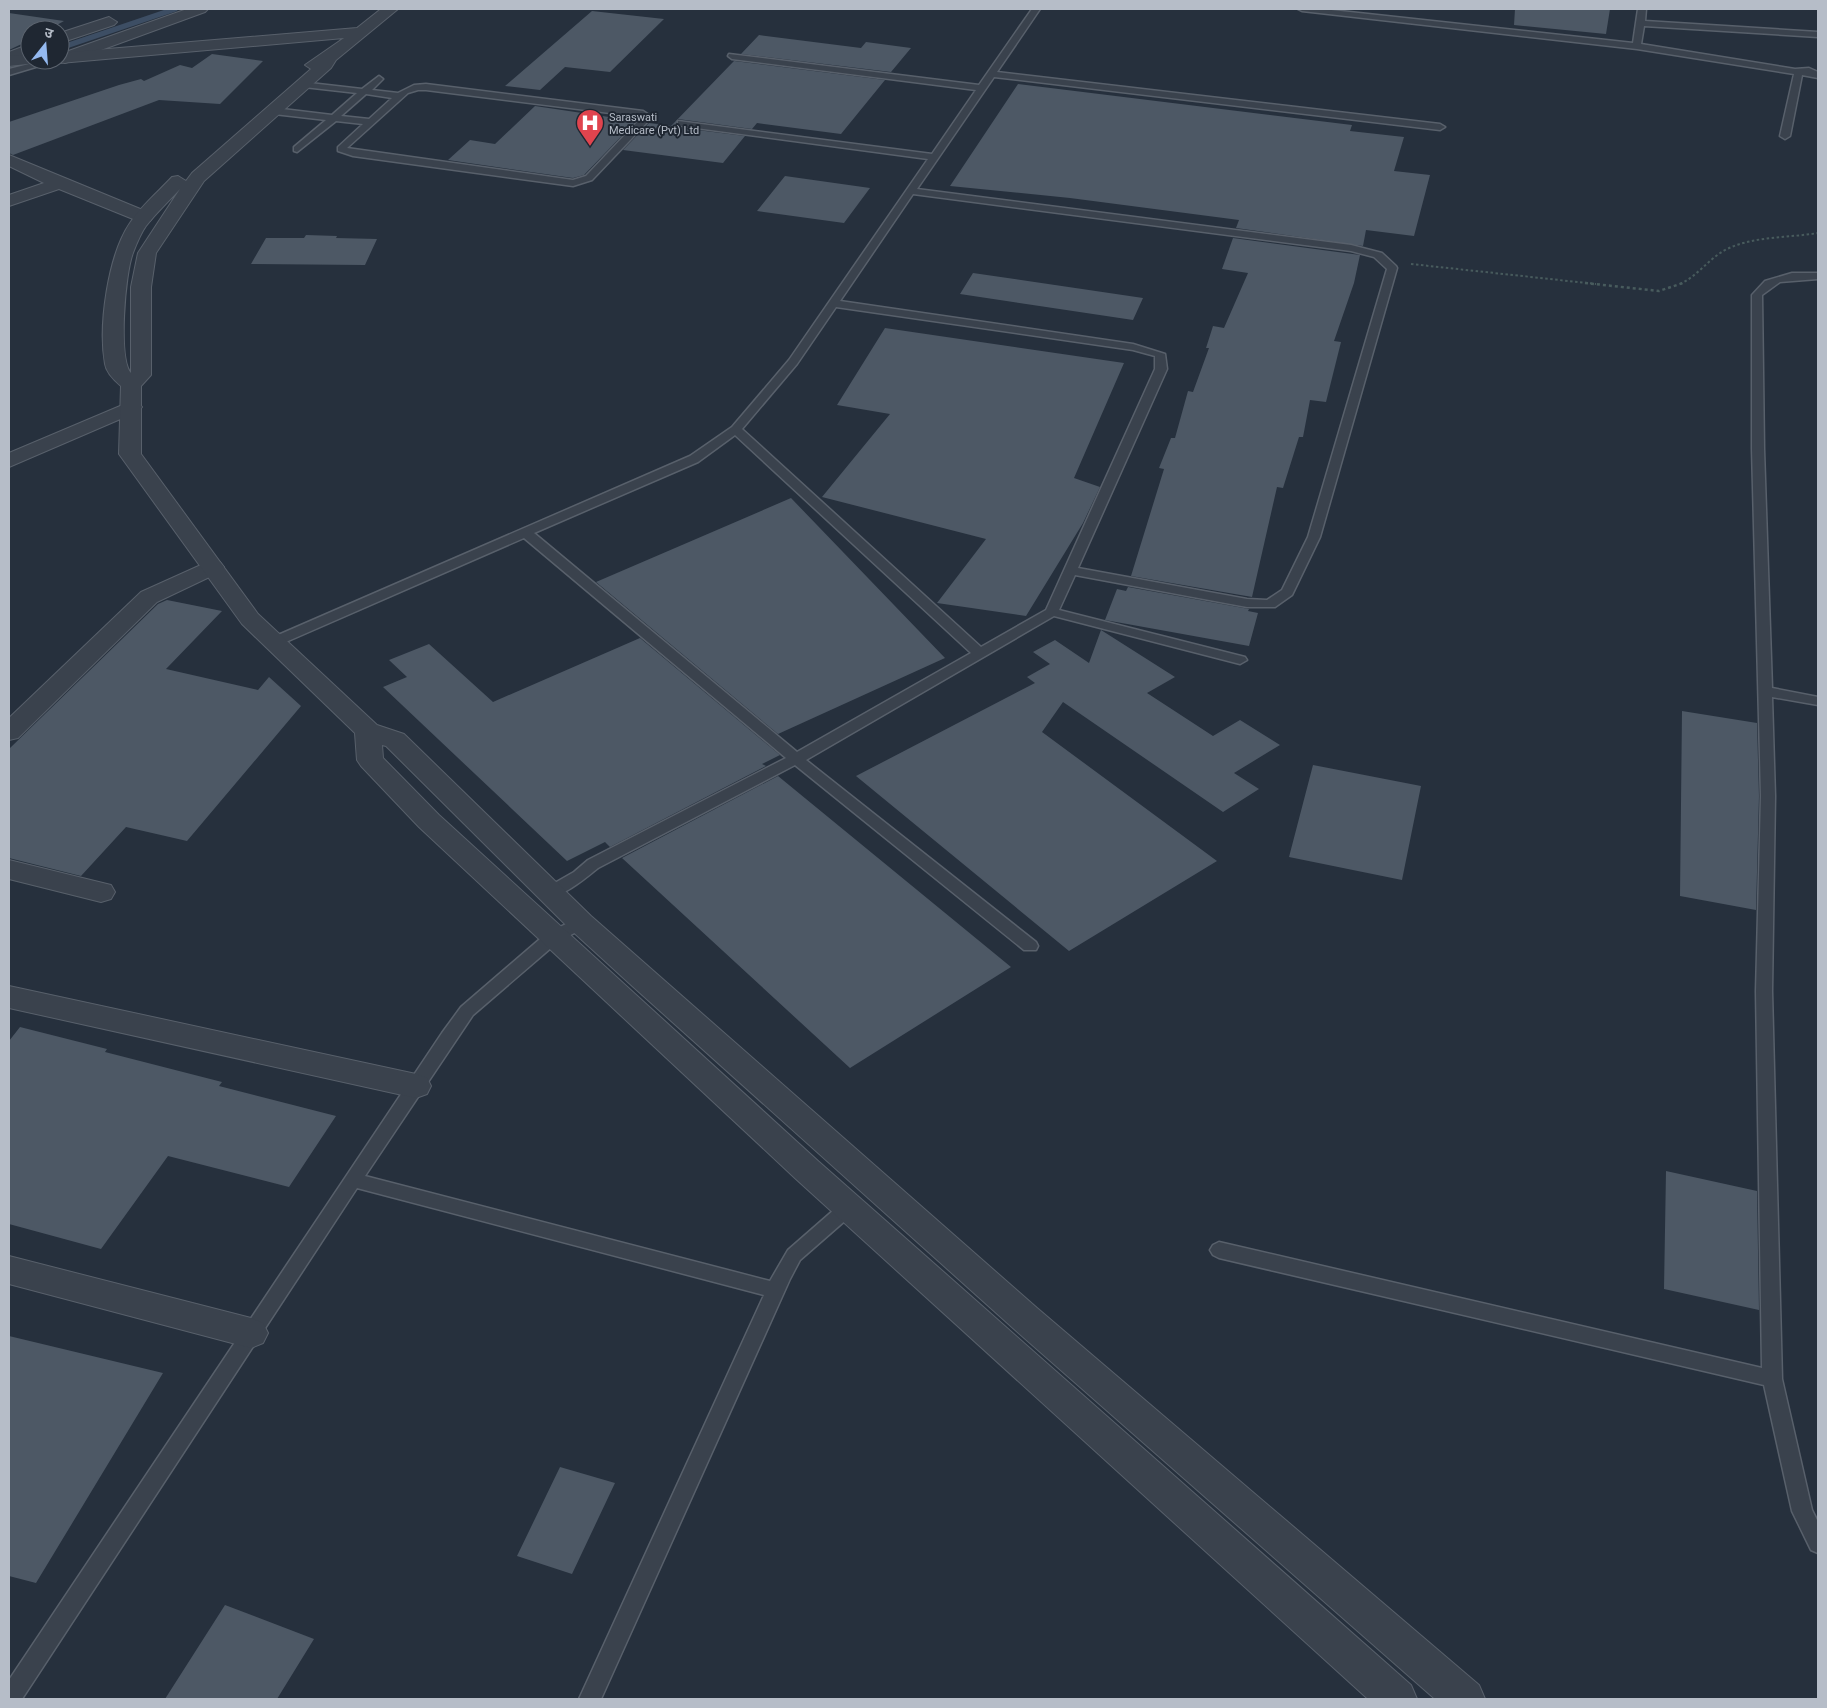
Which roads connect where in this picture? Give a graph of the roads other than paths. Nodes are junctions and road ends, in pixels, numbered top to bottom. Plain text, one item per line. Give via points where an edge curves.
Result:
1 (200, 9) edge
2 (390, 9) edge
3 (1036, 9) edge
4 (1302, 9) edge
5 (1642, 9) edge
6 (123, 18) dead end
7 (1640, 23) junction
8 (360, 32) junction
9 (1818, 34) edge
10 (70, 35) edge
11 (1637, 46) junction
12 (70, 55) edge
13 (732, 56) dead end
14 (330, 57) junction
15 (70, 58) edge
16 (1799, 70) junction
17 (1818, 73) edge
18 (992, 74) junction
19 (379, 79) dead end
20 (304, 84) junction
21 (982, 88) junction
22 (365, 92) junction
23 (400, 96) junction
24 (274, 111) junction
25 (334, 118) junction
26 (370, 122) junction
27 (681, 123) dead end
28 (1440, 127) dead end
29 (1785, 136) dead end
30 (297, 149) dead end
31 (934, 157) junction
32 (9, 160) edge
33 (59, 183) junction
34 (910, 191) junction
35 (9, 201) edge
36 (144, 217) junction
37 (1818, 276) edge
38 (833, 303) junction
39 (131, 384) junction
40 (132, 407) junction
41 (736, 429) junction
42 (13, 454) edge
43 (525, 532) junction
44 (212, 567) junction
45 (1069, 570) junction
46 (1052, 612) junction
47 (274, 642) junction
48 (979, 652) junction
49 (1240, 660) dead end
50 (1764, 691) junction
51 (1818, 701) edge
52 (368, 731) junction
53 (9, 732) edge
54 (796, 759) junction
55 (9, 870) edge
56 (101, 892) dead end
57 (551, 892) junction
58 (567, 930) junction
59 (1030, 946) dead end
60 (9, 997) edge
61 (416, 1086) junction
62 (354, 1180) junction
63 (849, 1208) junction
64 (1219, 1250) dead end
65 (9, 1270) edge
66 (775, 1290) junction
67 (251, 1333) junction
68 (1772, 1379) junction
69 (1818, 1543) edge
70 (9, 1698) edge
71 (590, 1699) edge
72 (1397, 1699) edge
73 (1465, 1699) edge

1 - 12 street
2 - 8 street
3 - 18 lane
4 - 11 lane
5 - 7 lane
6 - 10 street
7 - 9 lane
7 - 11 lane
8 - 14 street
8 - 15 street
11 - 16 lane
13 - 21 lane
14 - 20 street via 326,65
14 - 36 street via 307,67 261,104 210,149
16 - 17 lane
16 - 29 lane
18 - 21 lane
18 - 28 lane
19 - 22 lane
20 - 22 lane
20 - 24 street
21 - 31 lane
22 - 23 lane
22 - 25 lane
23 - 26 lane
23 - 26 lane via 406,91 426,87 647,117 589,178 573,183 341,149
24 - 25 lane
24 - 39 street via 198,177 147,253 141,287 140,375
25 - 26 lane
25 - 30 lane
27 - 31 lane
31 - 34 lane
32 - 33 street
33 - 35 street
33 - 36 street
34 - 38 lane
34 - 45 lane via 1351,248 1378,255 1392,268 1316,529 1287,592 1270,604 1247,603
36 - 39 street via 123,254 117,284 115,366
37 - 50 lane via 1781,277 1763,286 1757,295
38 - 41 lane via 793,362
38 - 45 lane via 1133,347 1160,354 1161,369
39 - 40 street
40 - 42 street
40 - 44 street via 130,454
41 - 43 lane via 694,459
41 - 48 lane
43 - 47 lane
43 - 54 lane
44 - 47 street via 250,618
44 - 53 street via 149,597
45 - 46 lane
46 - 48 lane
46 - 49 lane
47 - 52 street
48 - 54 lane
50 - 51 lane
50 - 68 lane via 1768,796 1764,991
52 - 57 street via 396,740
52 - 58 street via 370,760 429,822
54 - 57 lane via 593,864
54 - 59 lane
55 - 56 street
57 - 58 street
58 - 61 lane via 467,1011
58 - 63 street
58 - 73 street via 1033,1325
60 - 61 street
61 - 62 lane
62 - 66 lane
62 - 67 lane
63 - 66 lane via 794,1255
63 - 72 street
64 - 68 lane
65 - 67 street
66 - 71 lane
67 - 70 lane
68 - 69 lane via 1802,1511

